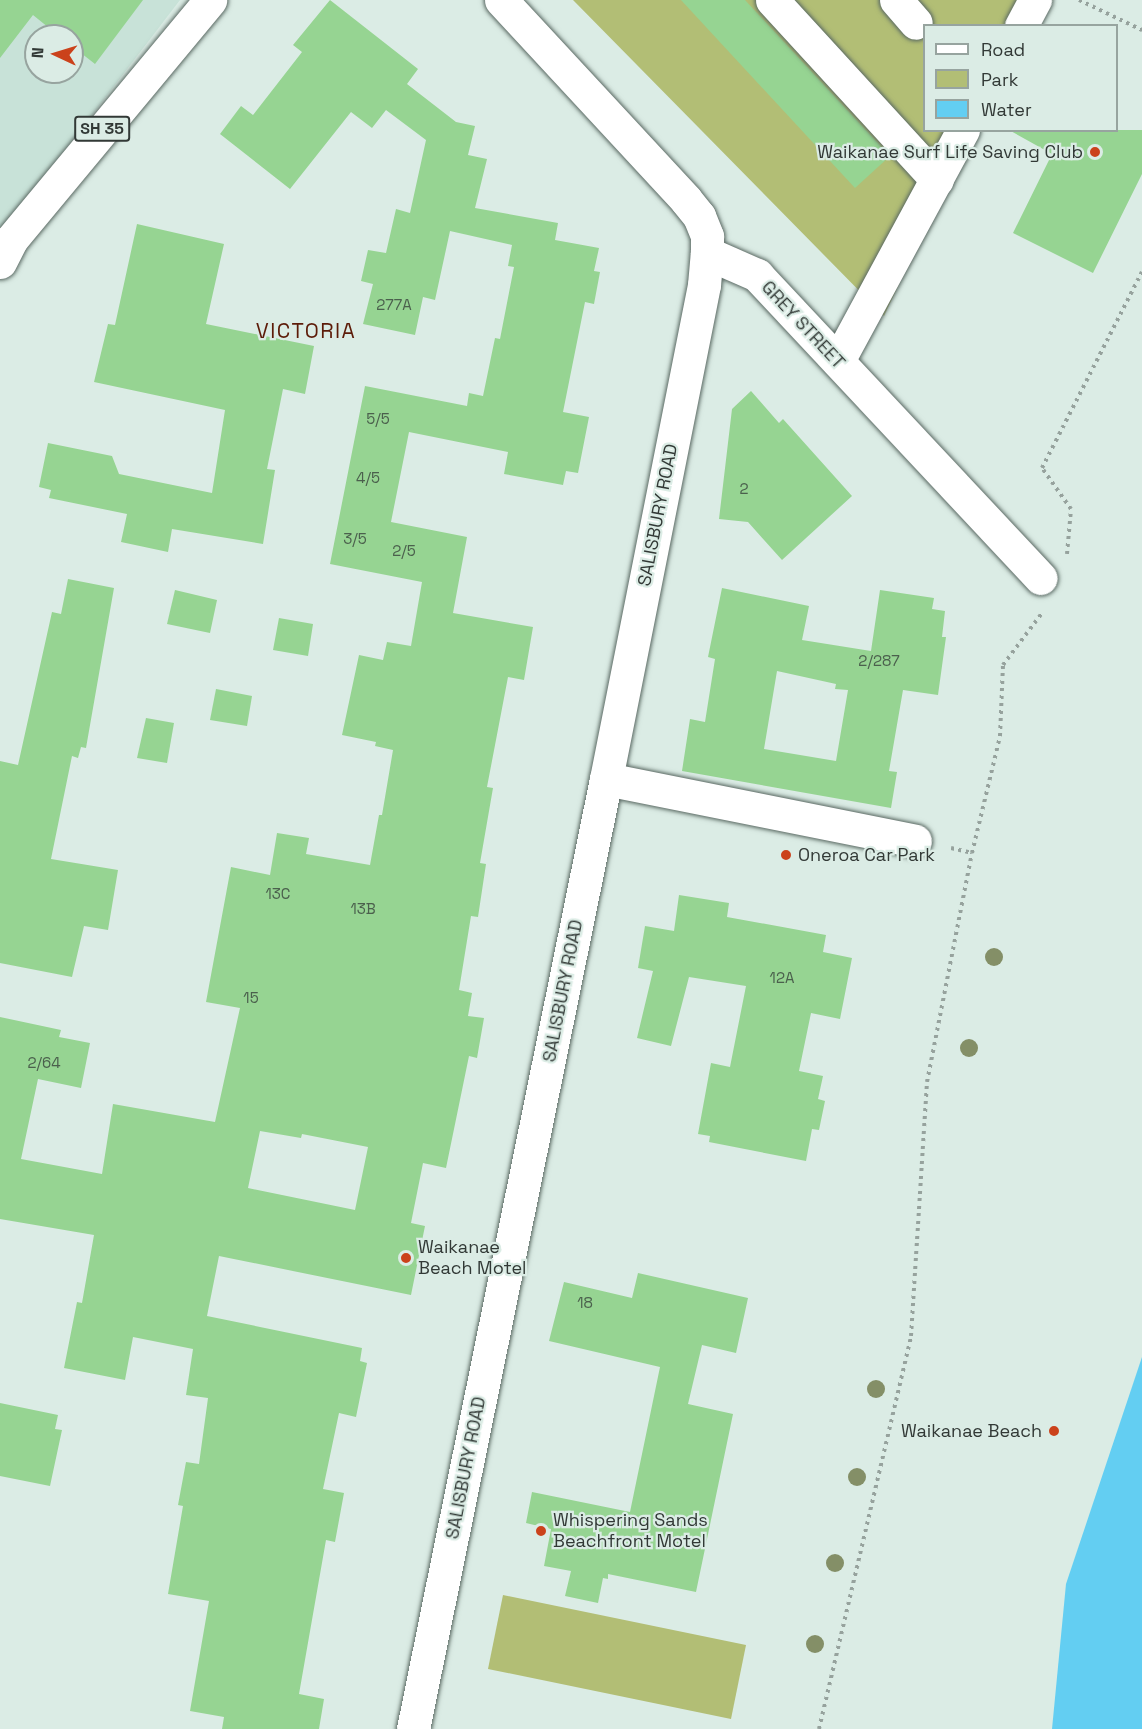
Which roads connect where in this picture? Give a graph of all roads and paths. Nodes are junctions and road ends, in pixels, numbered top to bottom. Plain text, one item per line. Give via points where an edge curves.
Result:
1 (210, 0) edge
2 (501, 0) edge
3 (772, 0) edge
4 (1035, 0) edge
5 (1079, 0) edge
6 (1022, 24) edge
7 (1142, 30) edge
8 (962, 132) edge
9 (936, 180) junction
10 (707, 253) junction
11 (0, 262) edge
12 (838, 362) junction
13 (1041, 578) dead end
14 (606, 779) junction
15 (915, 841) dead end
16 (963, 906) dead end
17 (413, 1729) edge
18 (819, 1729) edge

1 - 11 main road, SH 35 via 11,240
2 - 10 main road via 686,200 699,216 707,236
3 - 9 main road
4 - 6 main road
5 - 7 path
8 - 9 main road
9 - 12 main road
10 - 12 main road, GREY STREET via 757,275
10 - 14 main road, SALISBURY ROAD via 704,285
12 - 13 main road, GREY STREET
14 - 15 main road
14 - 17 main road, SALISBURY ROAD
16 - 18 path via 927,1082 911,1336

